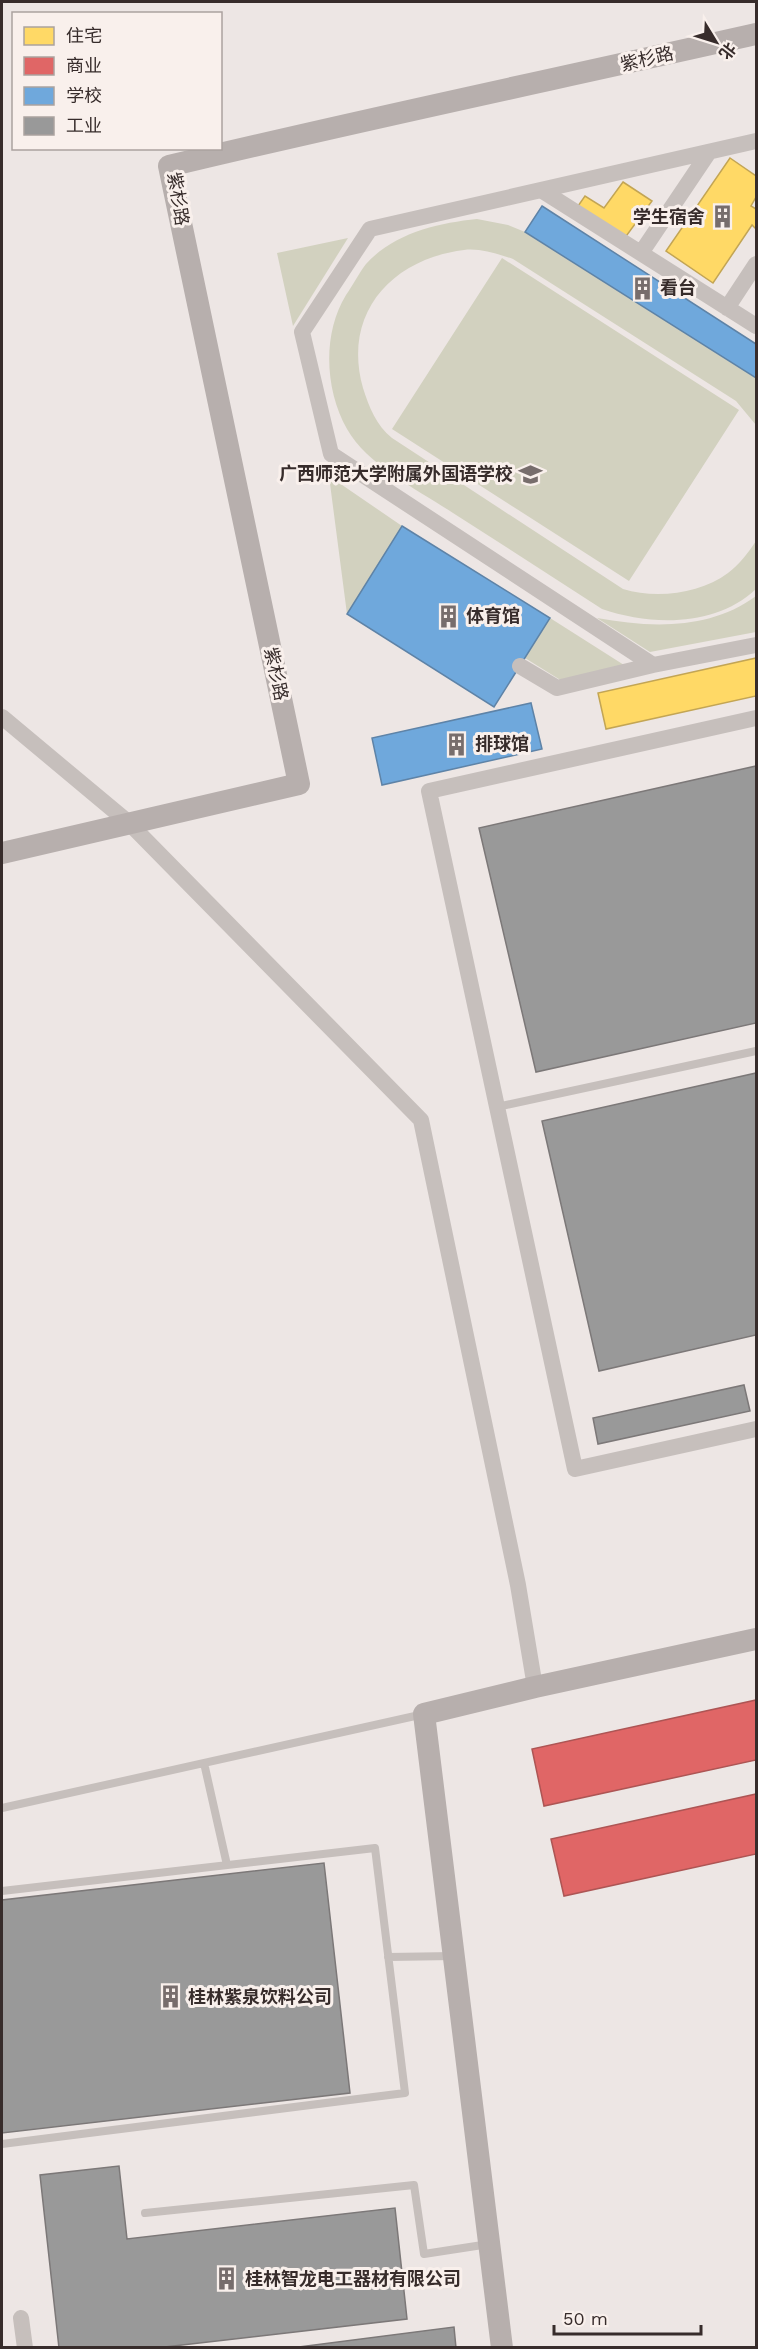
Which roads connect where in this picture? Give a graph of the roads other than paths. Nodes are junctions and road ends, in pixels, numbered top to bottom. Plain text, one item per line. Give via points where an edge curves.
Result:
1 (756, 34) edge
2 (756, 141) edge
3 (710, 152) junction
4 (540, 190) junction
5 (641, 254) junction
6 (756, 264) edge
7 (727, 308) junction
8 (756, 326) edge
9 (756, 645) edge
10 (653, 665) junction
11 (520, 666) dead end
12 (2, 717) edge
13 (756, 718) edge
14 (129, 823) junction
15 (2, 853) edge
16 (756, 1051) edge
17 (497, 1107) junction
18 (756, 1429) edge
19 (756, 1639) edge
20 (535, 1687) junction
21 (424, 1713) junction
22 (204, 1763) junction
23 (2, 1808) edge
24 (226, 1865) junction
25 (2, 1891) edge
26 (454, 1956) junction
27 (388, 1957) junction
28 (2, 2144) edge
29 (145, 2213) dead end
30 (489, 2244) junction
31 (21, 2318) dead end
32 (25, 2348) edge
33 (502, 2348) edge

1 - 14 main road, 紫杉路 via 169,166 299,784
2 - 3 street
3 - 4 street
3 - 5 street
4 - 5 street
4 - 10 street via 370,229 302,332 325,432 331,454
5 - 7 street
6 - 7 street
7 - 8 street
9 - 10 street
10 - 11 street via 557,688
12 - 14 street
13 - 17 street via 429,791
14 - 15 main road
14 - 20 street via 421,1120 519,1586
16 - 17 lane
17 - 18 street via 575,1468
19 - 20 main road
20 - 21 main road
21 - 22 lane
21 - 26 main road
22 - 23 lane
22 - 24 lane
24 - 25 lane
24 - 27 lane via 375,1848
26 - 27 lane
26 - 30 main road
27 - 28 lane via 405,2093
29 - 30 lane via 414,2185 424,2254
30 - 33 main road
31 - 32 street

